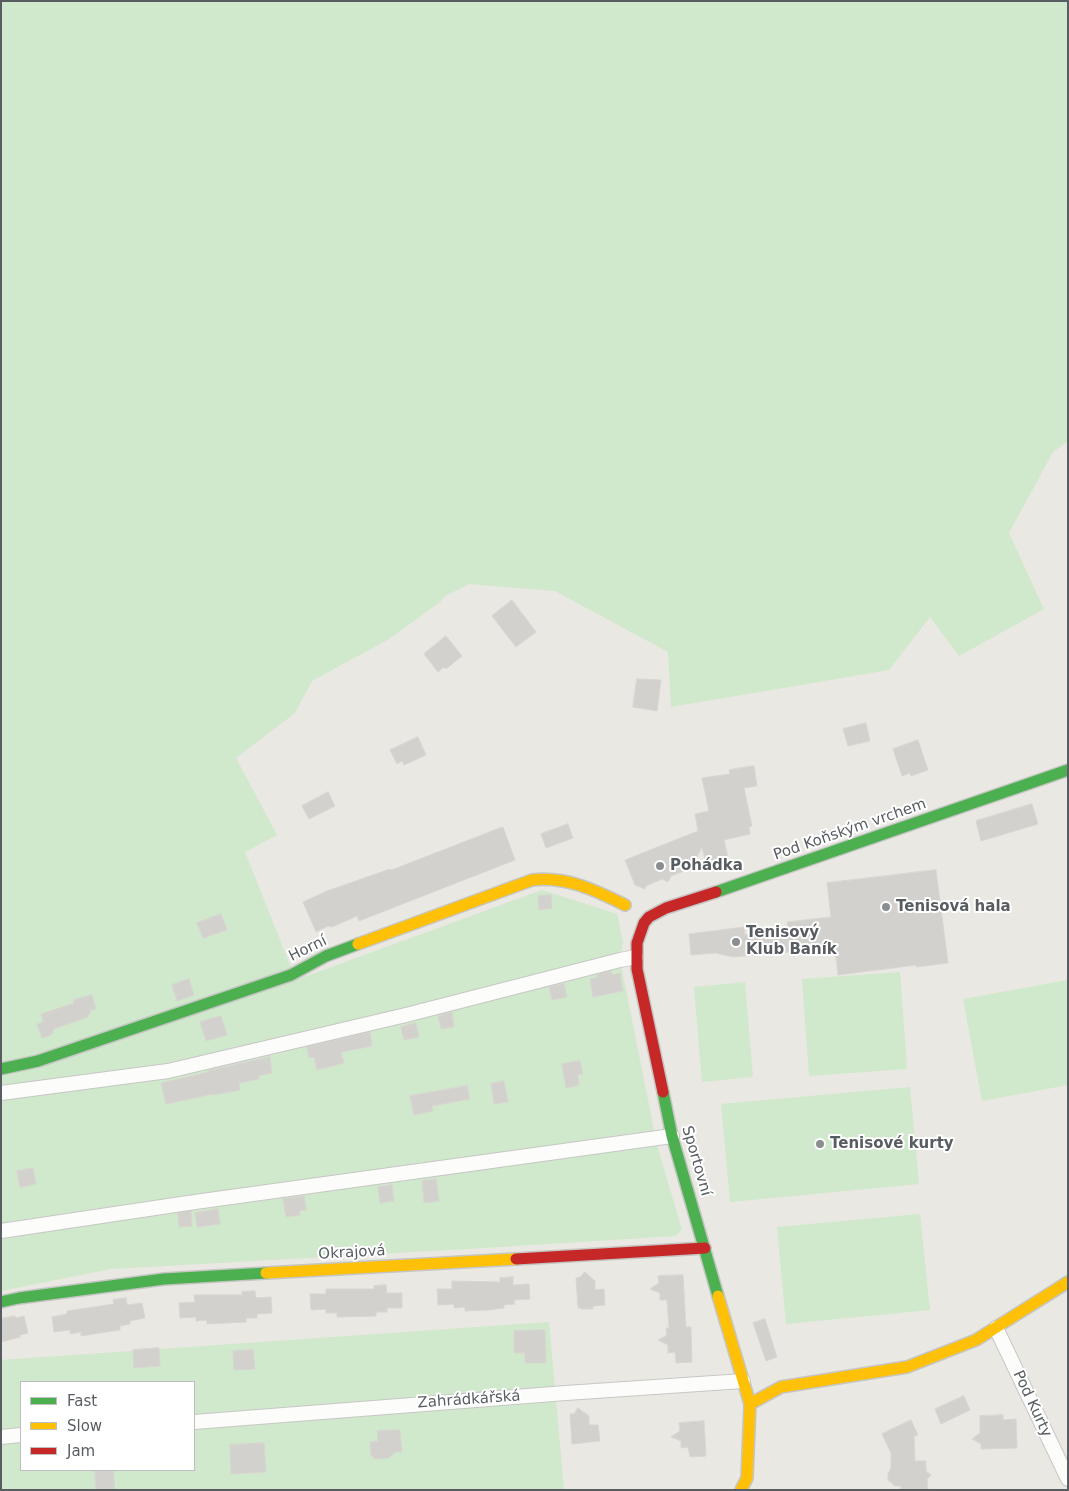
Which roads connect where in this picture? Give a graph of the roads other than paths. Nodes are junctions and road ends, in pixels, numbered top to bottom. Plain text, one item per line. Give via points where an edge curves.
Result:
1 (1068, 770) edge
2 (626, 905) dead end
3 (644, 923) joint
4 (636, 957) junction
5 (1, 1069) edge
6 (1, 1093) edge
7 (672, 1136) junction
8 (1, 1231) edge
9 (705, 1248) junction
10 (1068, 1282) edge
11 (1, 1302) edge
12 (996, 1328) junction
13 (744, 1382) junction
14 (750, 1404) junction
15 (195, 1422) edge
16 (20, 1435) edge
17 (1, 1437) edge
18 (1068, 1479) edge
19 (746, 1486) edge

1 - 3 street, Pod Koňským vrchem via 666,908
2 - 5 street, Horní via 559,878 532,880 326,956 291,975 38,1062
3 - 4 street, Sportovní
4 - 6 street via 168,1071
4 - 7 street, Sportovní
7 - 8 street
7 - 9 street, Sportovní
9 - 11 street, Okrajová via 164,1279
9 - 13 street, Sportovní
10 - 12 street
12 - 14 street via 976,1340 907,1367 781,1387
12 - 18 street, Pod Kurty
13 - 14 street, Sportovní
13 - 15 street, Zahrádkářská
14 - 19 street, Sportovní
16 - 17 street

